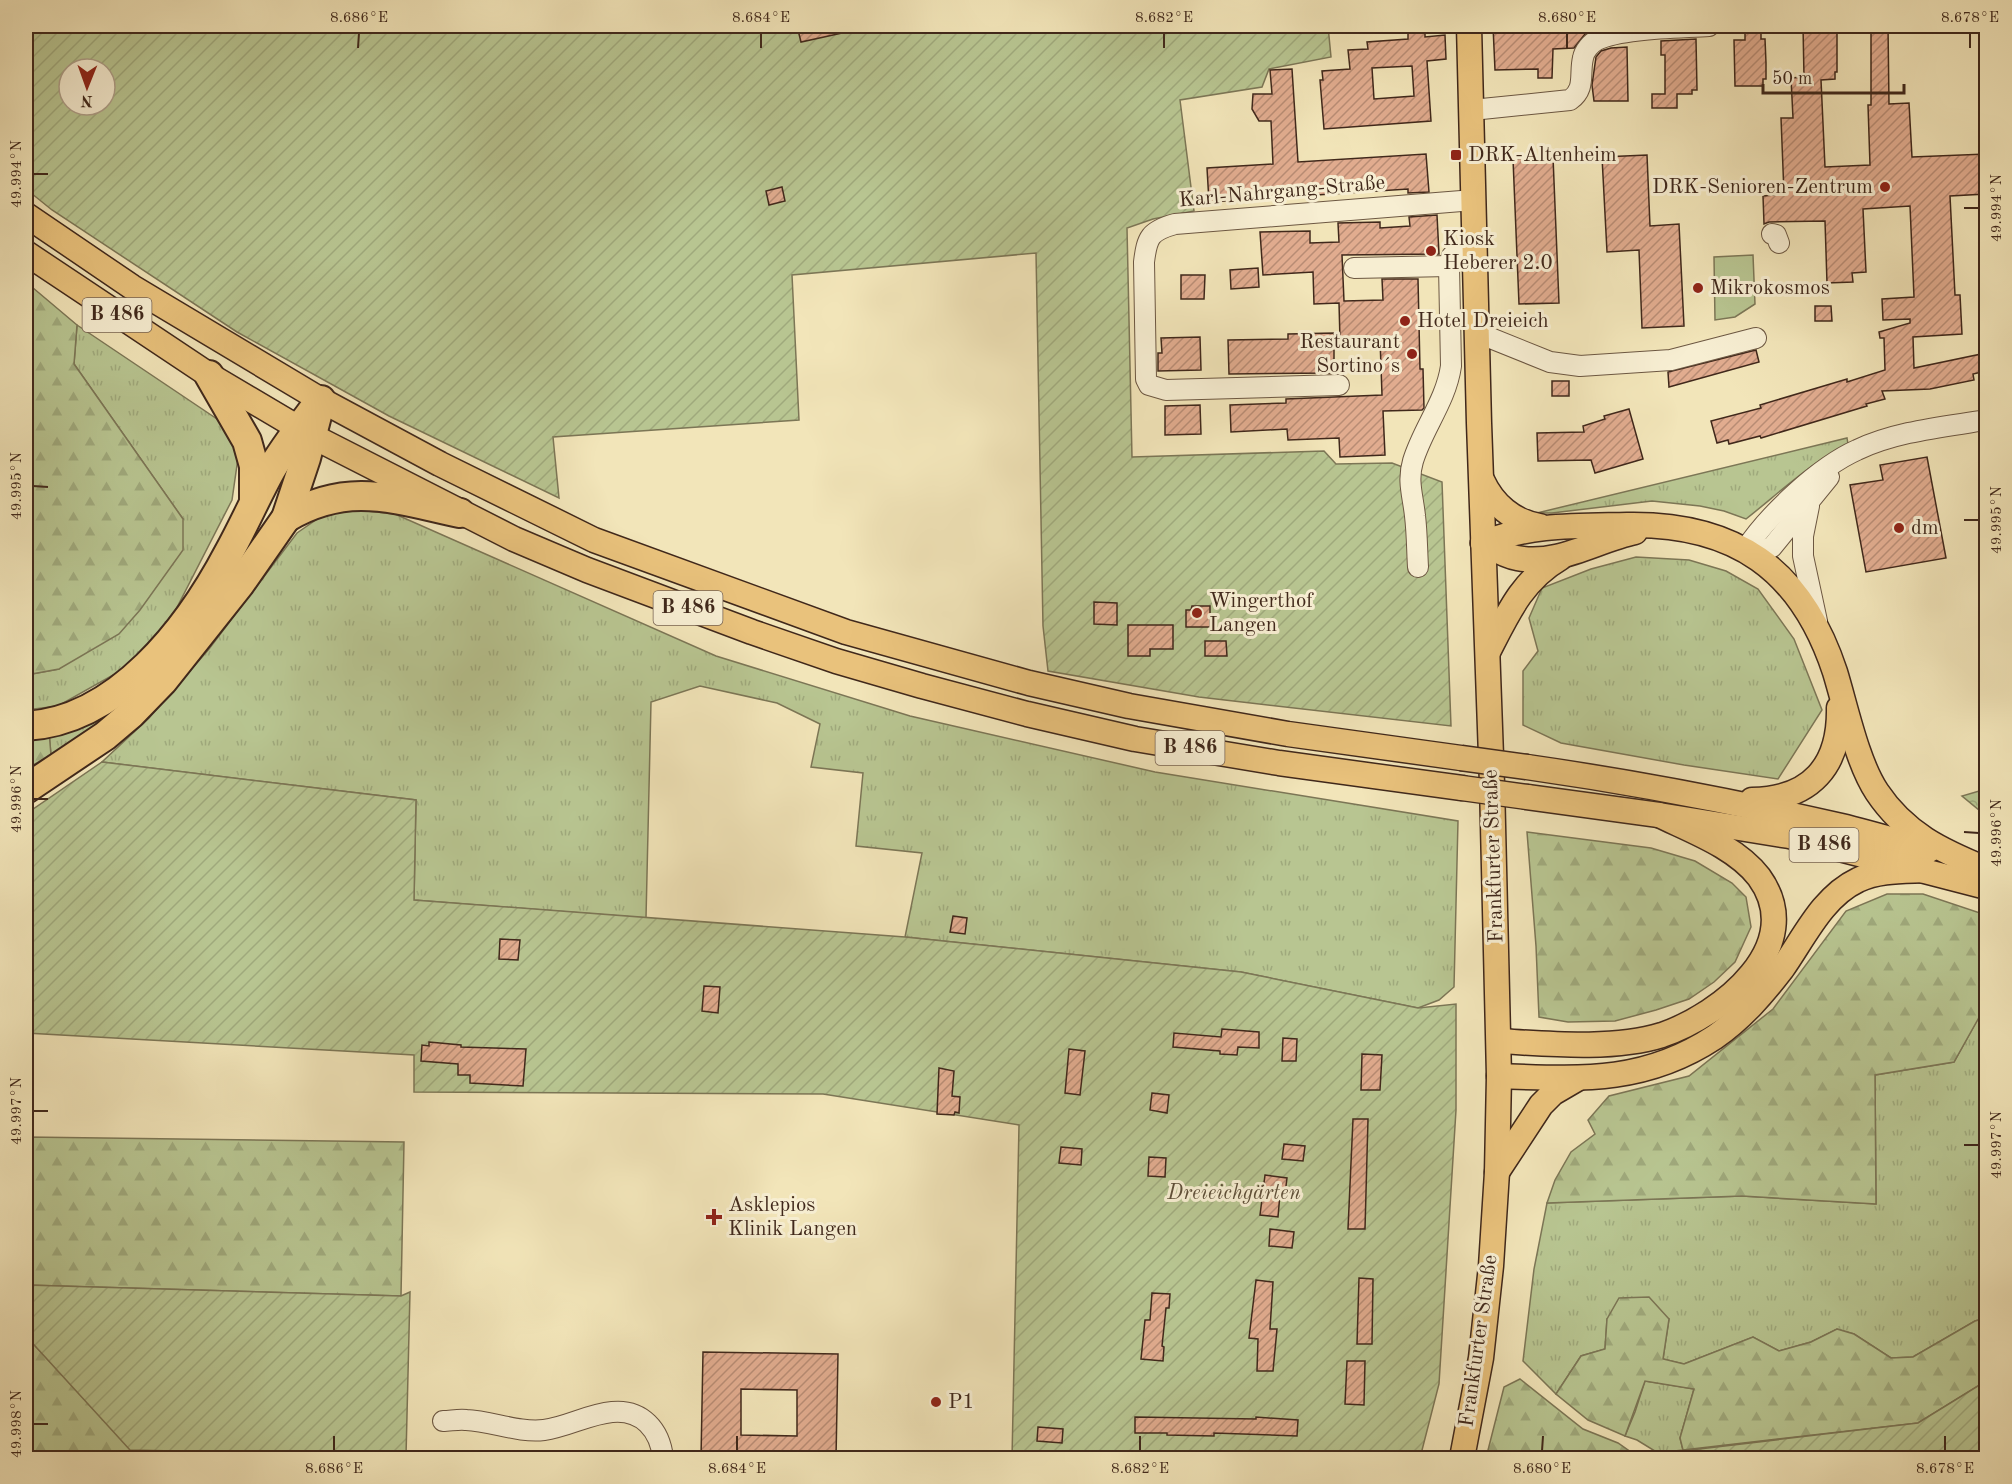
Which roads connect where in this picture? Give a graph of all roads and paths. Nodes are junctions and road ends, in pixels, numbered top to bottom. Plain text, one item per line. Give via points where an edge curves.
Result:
1 (1469, 26) edge
2 (1710, 26) edge
3 (1472, 110) junction
4 (1474, 200) junction
5 (26, 215) edge
6 (1476, 252) junction
7 (26, 253) edge
8 (1449, 266) junction
9 (1354, 268) dead end
10 (1478, 333) junction
11 (1756, 338) dead end
12 (209, 375) junction
13 (1339, 385) dead end
14 (321, 400) junction
15 (1986, 420) edge
16 (305, 432) junction
17 (1849, 455) junction
18 (1482, 480) junction
19 (254, 502) junction
20 (1810, 502) junction
21 (460, 513) junction
22 (286, 519) junction
23 (1546, 527) junction
24 (1672, 528) junction
25 (1483, 543) junction
26 (1745, 550) junction
27 (1565, 555) junction
28 (1418, 567) dead end
29 (1822, 638) junction
30 (1487, 654) junction
31 (1839, 688) junction
32 (26, 726) edge
33 (26, 789) edge
34 (1696, 795) junction
35 (1659, 815) junction
36 (1955, 856) junction
37 (1986, 869) edge
38 (1925, 870) junction
39 (1986, 887) edge
40 (1499, 1041) junction
41 (1499, 1076) junction
42 (1577, 1079) junction
43 (1497, 1172) junction
44 (443, 1421) dead end
45 (663, 1458) edge
46 (1462, 1458) edge

1 - 3 main road, Frankfurter Straße
2 - 3 street via 1628,32 1596,40 1583,57 1580,89 1570,100
3 - 4 main road, Frankfurter Straße
4 - 6 main road, Frankfurter Straße
4 - 13 street, Karl-Nahrgang-Straße via 1175,224 1150,235 1144,262 1149,385 1166,390
5 - 14 main road, B 486 via 132,287
6 - 8 street via 1452,256
6 - 10 main road, Frankfurter Straße
7 - 12 main road, B 486
8 - 9 street
8 - 28 street via 1449,382 1413,460 1410,475
10 - 11 street via 1550,362 1580,366 1671,360
10 - 18 main road, Frankfurter Straße
12 - 16 main road, B 486
12 - 19 highway via 247,441 254,466
14 - 16 highway
14 - 34 main road, B 486, bridge via 594,540 846,632 1129,706 1288,734 1611,779
15 - 17 street via 1887,439
16 - 19 highway via 275,463
16 - 21 main road, B 486
16 - 22 highway
17 - 20 street
17 - 26 street via 1788,501
18 - 23 main road, B 486 via 1489,495 1514,517
18 - 25 main road, Frankfurter Straße
19 - 32 highway via 210,584 137,676 83,712
20 - 26 street via 1772,547
20 - 29 street via 1803,556
21 - 22 highway via 356,495 324,500
21 - 35 main road, B 486, bridge via 609,579 815,654 1027,714 1135,739 1279,763
22 - 33 highway via 164,681 105,736
23 - 24 main road, B 486
23 - 25 main road, B 486 via 1507,533
24 - 26 main road, B 486 via 1710,535
24 - 27 main road, B 486 via 1631,533
25 - 27 main road, B 486 via 1519,559
25 - 30 main road, Frankfurter Straße
26 - 29 main road, B 486 via 1783,579
27 - 30 main road, B 486 via 1546,566 1523,589
29 - 31 main road, B 486
30 - 40 main road, Frankfurter Straße
31 - 34 main road via 1839,729 1834,751 1811,782 1778,798
31 - 36 main road, B 486 via 1876,791 1901,823
34 - 36 main road, B 486 via 1833,824
35 - 38 main road, B 486 via 1789,836
35 - 40 main road via 1715,843 1758,877 1770,899 1773,919 1760,964 1702,1018 1662,1035 1575,1045
36 - 37 main road, B 486
38 - 39 main road, B 486
38 - 42 main road via 1881,874 1842,889 1819,913 1752,1007 1715,1037 1645,1069
40 - 41 main road, Frankfurter Straße
41 - 42 main road
41 - 43 main road, Frankfurter Straße
42 - 43 main road via 1541,1105
43 - 46 main road, Frankfurter Straße via 1481,1358
44 - 45 street via 466,1420 544,1430 610,1412 625,1412 652,1426

